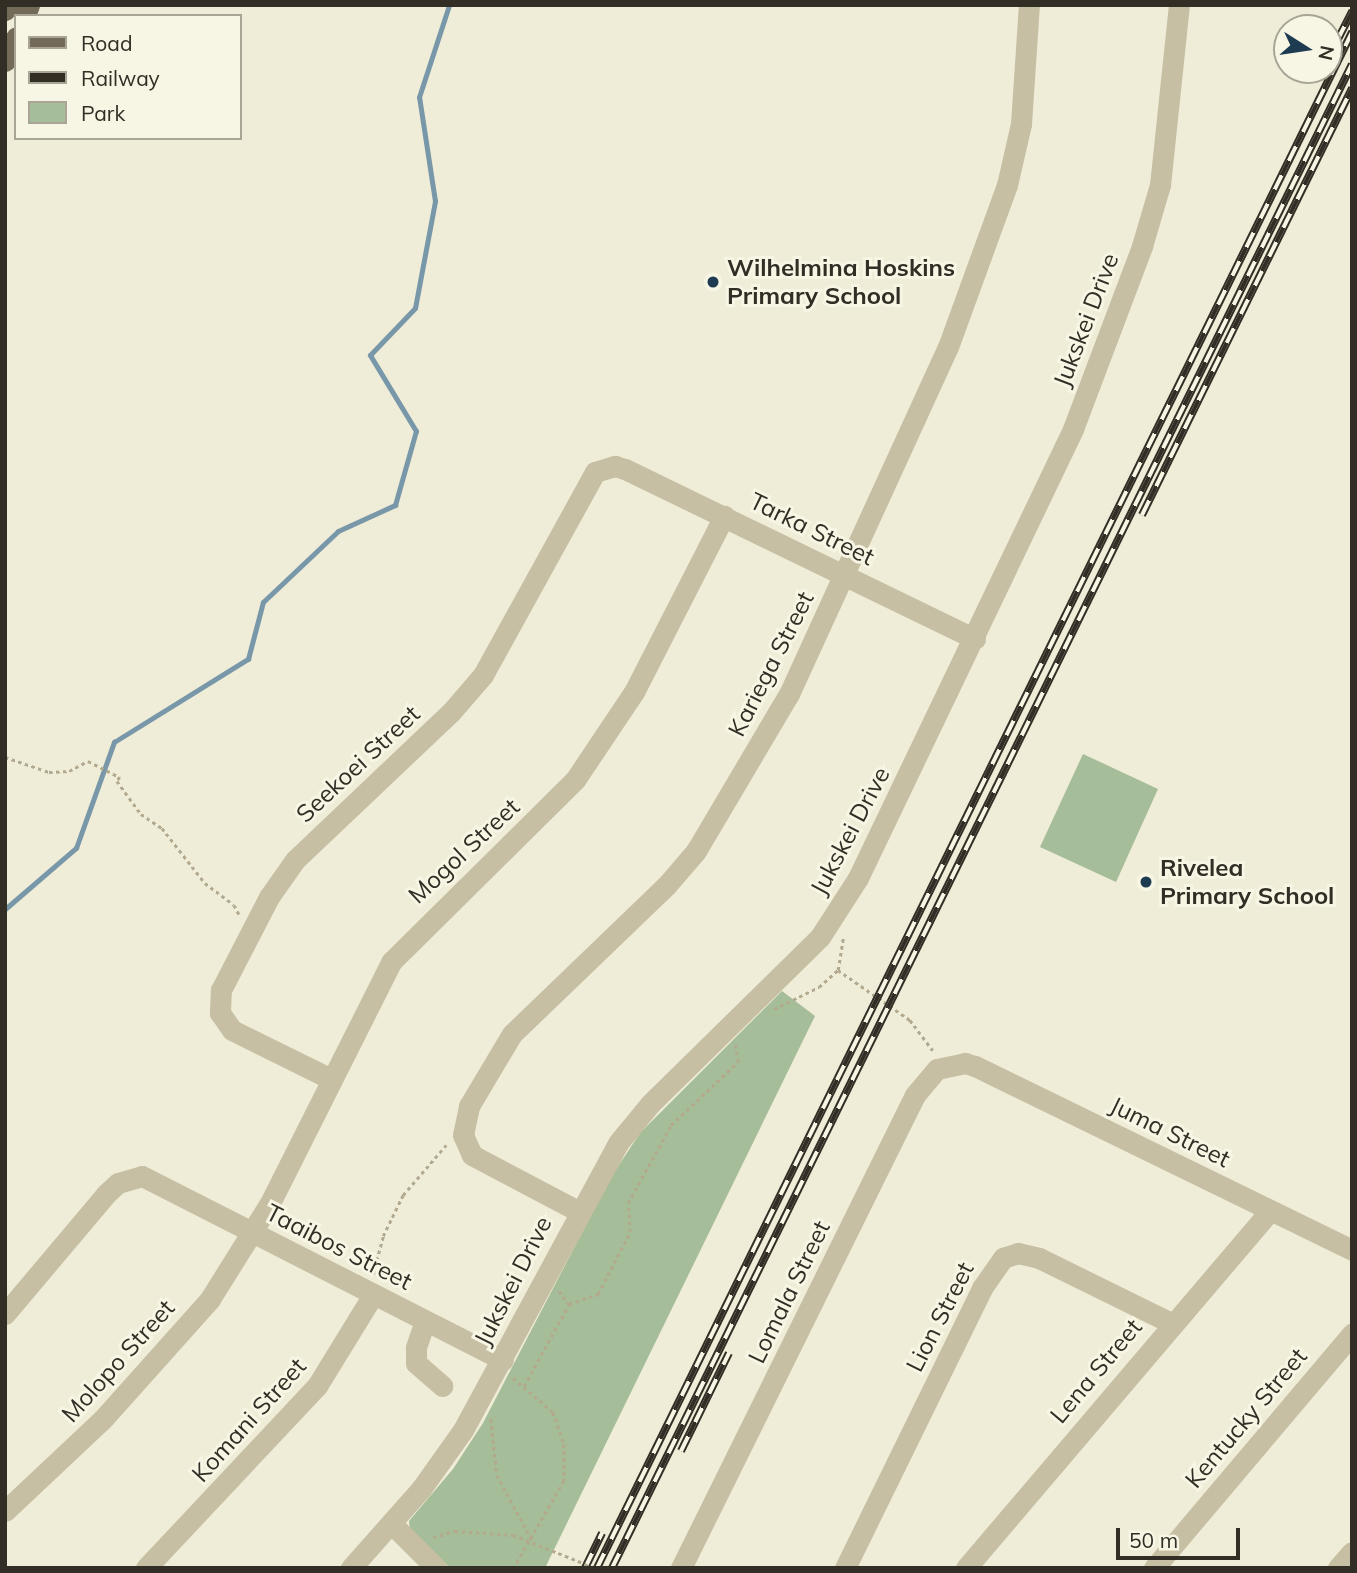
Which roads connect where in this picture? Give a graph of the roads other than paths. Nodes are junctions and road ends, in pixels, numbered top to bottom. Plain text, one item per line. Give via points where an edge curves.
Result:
1 (8, 5) edge
2 (1029, 5) edge
3 (1179, 5) edge
4 (5, 10) edge
5 (14, 41) edge
6 (5, 61) edge
7 (625, 469) joint
8 (724, 516) junction
9 (846, 575) junction
10 (975, 639) junction
11 (937, 1069) joint
12 (329, 1078) junction
13 (578, 1211) junction
14 (1270, 1211) junction
15 (253, 1232) junction
16 (1352, 1250) edge
17 (373, 1295) junction
18 (5, 1314) edge
19 (425, 1321) junction
20 (1171, 1323) junction
21 (1352, 1334) edge
22 (496, 1373) junction
23 (442, 1386) dead end
24 (5, 1511) edge
25 (391, 1523) junction
26 (1352, 1552) edge
27 (146, 1568) edge
28 (351, 1568) edge
29 (436, 1568) edge
30 (681, 1568) edge
31 (845, 1568) edge
32 (966, 1568) edge
33 (1154, 1568) edge
34 (1338, 1568) edge

1 - 4 main road
2 - 9 street, Kariega Street via 1021,124 1007,186 948,347
3 - 10 street, Jukskei Drive via 1169,126 1146,234 1073,429
5 - 6 main road
7 - 8 street, Tarka Street
7 - 12 street, Seekoei Street via 607,467 591,477 483,675 452,711 295,860 221,990 223,1022
8 - 9 street, Tarka Street
8 - 12 street, Mogol Street via 634,692 582,770 402,948
9 - 10 street, Tarka Street
9 - 13 street, Kariega Street via 789,694 696,850 666,886 512,1034 478,1086 463,1135 477,1159
10 - 13 street, Jukskei Drive via 842,905 782,978 632,1126
11 - 14 street, Juma Street via 965,1063
11 - 30 street, Lomala Street via 915,1094
12 - 15 street, Mogol Street
13 - 22 street, Jukskei Drive
14 - 16 street, Juma Street
14 - 20 street, Lena Street
15 - 17 street, Taaibos Street
15 - 18 street, Taaibos Street via 152,1178 130,1178 118,1183
15 - 24 street, Molopo Street via 210,1298 103,1420
17 - 19 street, Taaibos Street
17 - 27 street, Komani Street via 317,1386
19 - 22 street, Taaibos Street
19 - 23 street via 416,1363
20 - 31 street, Lion Street via 1039,1258 1018,1253 1003,1258 982,1288
20 - 32 street, Lena Street
21 - 33 street, Kentucky Street
22 - 25 street, Jukskei Drive via 446,1455
25 - 28 street, Jukskei Drive
25 - 29 street
26 - 34 street

